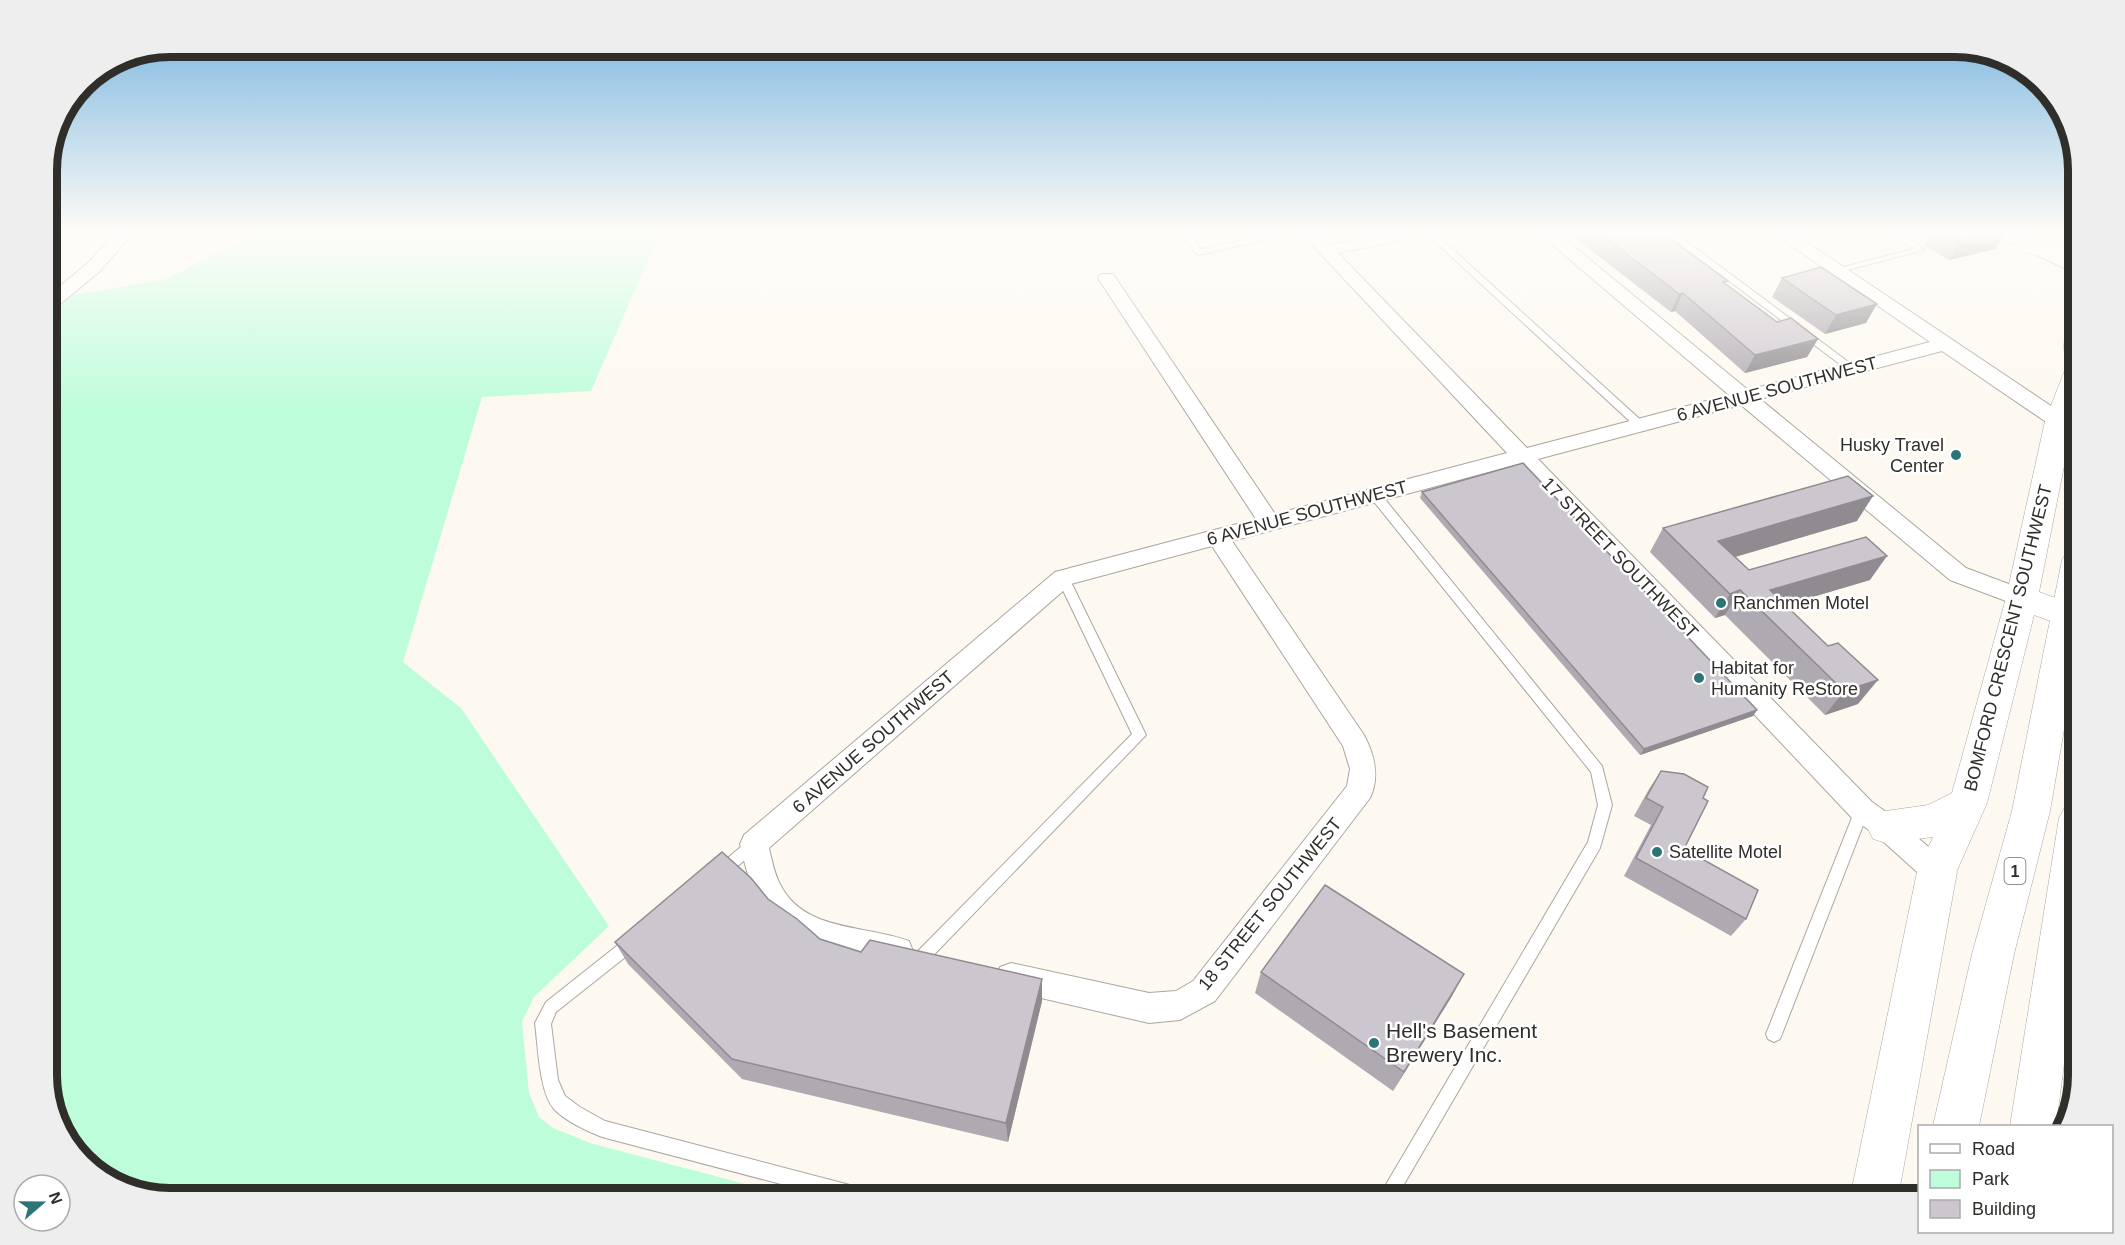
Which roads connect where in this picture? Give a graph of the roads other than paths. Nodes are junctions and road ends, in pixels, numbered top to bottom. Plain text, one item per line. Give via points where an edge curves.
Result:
1 (1117, 293) edge
2 (1367, 293) edge
3 (1496, 293) edge
4 (1619, 293) edge
5 (1750, 293) edge
6 (1870, 293) edge
7 (1945, 344) junction
8 (1852, 369) junction
9 (2068, 395) edge
10 (1745, 397) junction
11 (2059, 421) junction
12 (1640, 425) junction
13 (1523, 456) junction
14 (1375, 495) junction
15 (1270, 523) junction
16 (1218, 537) junction
17 (1063, 578) junction
18 (2022, 598) junction
19 (2068, 615) edge
20 (2068, 640) edge
21 (1968, 803) junction
22 (1874, 818) junction
23 (754, 844) junction
24 (1937, 872) junction
25 (708, 881) edge
26 (2068, 886) edge
27 (644, 933) edge
28 (922, 957) junction
29 (956, 964) edge
30 (990, 972) edge
31 (1774, 1034) dead end
32 (1956, 1125) edge
33 (2033, 1125) edge
34 (827, 1188) edge
35 (1393, 1188) edge
36 (1876, 1188) edge

1 - 15 street
2 - 13 street, 17 STREET SOUTHWEST
3 - 12 lane
4 - 10 street
5 - 8 lane
6 - 7 street
7 - 8 street, 6 AVENUE SOUTHWEST
7 - 11 street
8 - 10 street, 6 AVENUE SOUTHWEST
9 - 11 main road, BOMFORD CRESCENT SOUTHWEST
10 - 12 street, 6 AVENUE SOUTHWEST
10 - 18 street via 1958,574
11 - 18 main road, BOMFORD CRESCENT SOUTHWEST
12 - 13 street, 6 AVENUE SOUTHWEST
13 - 14 street, 6 AVENUE SOUTHWEST
13 - 22 street, 17 STREET SOUTHWEST
14 - 15 street, 6 AVENUE SOUTHWEST
14 - 35 lane via 1597,770 1605,805 1595,844
15 - 16 street, 6 AVENUE SOUTHWEST
16 - 17 street, 6 AVENUE SOUTHWEST
16 - 30 street, 18 STREET SOUTHWEST via 1355,743 1363,768 1360,790 1204,991 1180,1005 1149,1008
17 - 23 street, 6 AVENUE SOUTHWEST
17 - 28 lane via 1139,735
18 - 19 main road
18 - 21 main road, BOMFORD CRESCENT SOUTHWEST
20 - 32 main road, 1
21 - 22 main road via 1933,821
21 - 24 main road, BOMFORD CRESCENT SOUTHWEST
22 - 24 street, 17 STREET SOUTHWEST
22 - 31 lane
23 - 25 lane
23 - 28 street via 775,902 798,922 825,934
24 - 36 main road, BOMFORD CRESCENT SOUTHWEST
26 - 33 main road
27 - 34 lane via 551,1007 543,1023 550,1080 559,1102 602,1129
28 - 29 street

